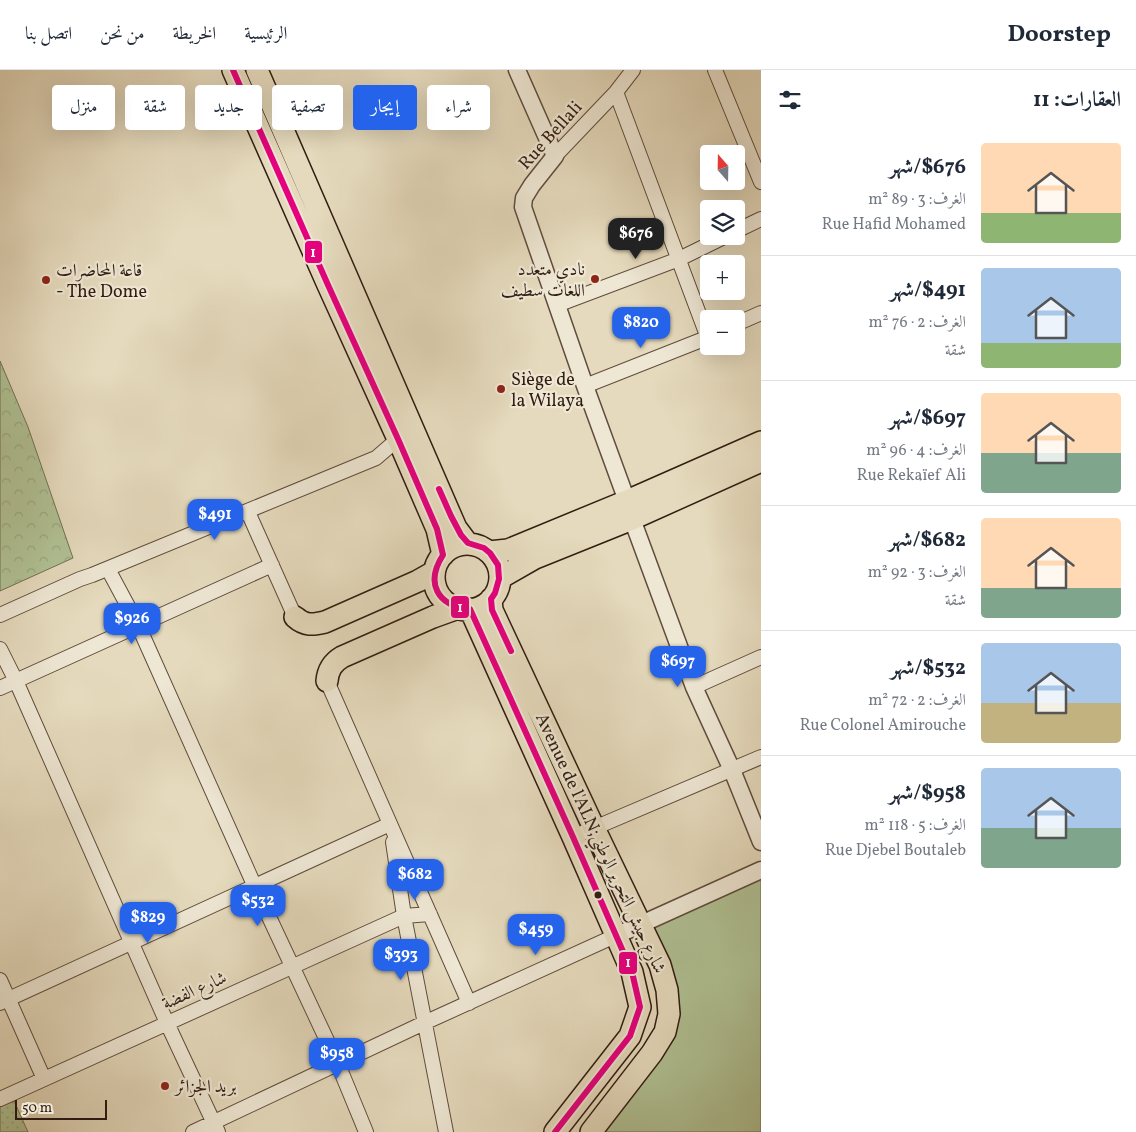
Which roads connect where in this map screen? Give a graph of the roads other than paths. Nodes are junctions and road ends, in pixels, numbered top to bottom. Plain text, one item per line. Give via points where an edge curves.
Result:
1 (233, 70) edge
2 (257, 70) edge
3 (516, 70) edge
4 (633, 70) edge
5 (715, 70) edge
6 (616, 92) junction
7 (555, 156) junction
8 (761, 182) edge
9 (761, 219) edge
10 (745, 227) edge
11 (707, 245) edge
12 (678, 259) junction
13 (557, 305) junction
14 (761, 313) edge
15 (700, 317) edge
16 (745, 320) edge
17 (700, 341) edge
18 (585, 386) junction
19 (406, 436) junction
20 (760, 459) edge
21 (630, 510) junction
22 (248, 512) junction
23 (468, 544) junction
24 (489, 552) junction
25 (439, 564) junction
26 (272, 565) junction
27 (108, 568) junction
28 (500, 578) junction
29 (490, 599) junction
30 (464, 608) junction
31 (0, 615) edge
32 (295, 617) joint
33 (138, 625) junction
34 (0, 650) edge
35 (761, 657) edge
36 (16, 681) junction
37 (327, 681) joint
38 (694, 687) junction
39 (0, 688) edge
40 (761, 757) edge
41 (732, 770) junction
42 (390, 824) junction
43 (594, 828) junction
44 (573, 837) junction
45 (761, 842) edge
46 (761, 870) edge
47 (254, 887) junction
48 (430, 914) junction
49 (404, 916) junction
50 (641, 925) junction
51 (616, 936) junction
52 (132, 943) junction
53 (292, 966) junction
54 (0, 980) edge
55 (4, 1001) edge
56 (469, 1003) junction
57 (167, 1023) junction
58 (424, 1023) junction
59 (338, 1064) junction
60 (44, 1079) junction
61 (0, 1099) edge
62 (216, 1127) edge
63 (193, 1132) edge
64 (366, 1132) edge
65 (446, 1132) edge
66 (555, 1132) edge
67 (591, 1132) edge

1 - 19 main road, Avenue de l'ALN;شارع جيش التحرير الوطني via 328,285
2 - 19 main road, Avenue de l'ALN;شارع جيش التحرير الوطني
3 - 7 street
4 - 6 street, Rue Bellali
5 - 8 street
6 - 7 street, Rue Bellali
6 - 12 street
7 - 13 street, Rue Bellali via 524,198 523,207
9 - 10 street
11 - 12 street
12 - 13 street
12 - 15 street
13 - 18 street
14 - 16 street
17 - 18 street
18 - 21 street
19 - 22 street via 376,458
19 - 23 main road, Avenue de l'ALN;شارع جيش التحرير الوطني
19 - 25 main road, Avenue de l'ALN;شارع جيش التحرير الوطني via 437,529
20 - 21 main road
21 - 24 main road via 508,550
21 - 28 main road
21 - 38 street
22 - 26 street
22 - 27 street
23 - 24 main road
23 - 25 main road via 448,550
24 - 28 main road via 497,564
25 - 30 main road, Avenue de l'ALN;شارع جيش التحرير الوطني via 435,585 439,595 447,603
25 - 32 main road via 418,581 325,622 310,625
26 - 32 street
26 - 33 street
27 - 31 street
27 - 33 street
28 - 29 main road
29 - 30 main road via 481,606
29 - 43 main road, Avenue de l'ALN;شارع جيش التحرير الوطني via 492,610
30 - 37 main road via 433,617 342,657 333,664
30 - 44 main road, Avenue de l'ALN;شارع جيش التحرير الوطني
33 - 36 street
33 - 47 street
34 - 36 street
35 - 38 street
36 - 39 street
36 - 52 street
37 - 42 street
38 - 41 street
40 - 41 street
41 - 43 street
41 - 45 street
42 - 47 street
42 - 48 street
42 - 49 street
43 - 44 street
43 - 50 main road, Avenue de l'ALN;شارع جيش التحرير الوطني
44 - 51 main road, Avenue de l'ALN;شارع جيش التحرير الوطني
46 - 50 street
47 - 52 street
47 - 53 street
48 - 49 street, شارع الفضة
48 - 56 street
49 - 53 street, شارع الفضة
49 - 58 street
50 - 51 street
50 - 67 main road, Avenue de l'ALN;شارع جيش التحرير الوطني via 660,965 669,1014 652,1054
51 - 56 street
51 - 66 main road, Avenue de l'ALN;شارع جيش التحرير الوطني via 632,972 640,1007 630,1036
52 - 55 street
52 - 57 street
53 - 57 street, شارع الفضة
53 - 59 street
54 - 55 street
55 - 60 street
56 - 58 street
57 - 60 street, شارع الفضة
57 - 62 street
58 - 59 street
58 - 65 street
59 - 62 street
59 - 64 street
60 - 61 street, شارع الفضة
62 - 63 street

